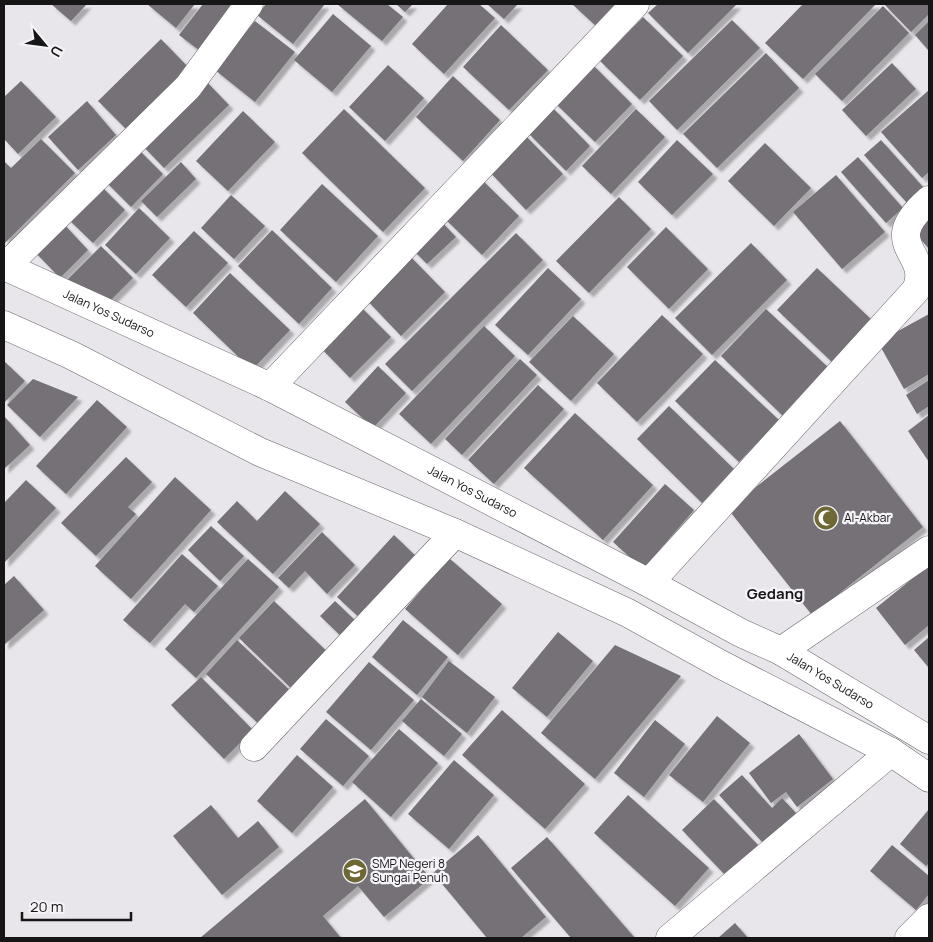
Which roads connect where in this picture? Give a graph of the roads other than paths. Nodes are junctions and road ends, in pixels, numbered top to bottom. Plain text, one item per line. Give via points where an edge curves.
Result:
1 (249, 4) edge
2 (635, 4) edge
3 (929, 200) edge
4 (5, 266) edge
5 (6, 329) edge
6 (270, 387) junction
7 (455, 533) junction
8 (929, 550) edge
9 (649, 583) junction
10 (741, 633) junction
11 (781, 652) junction
12 (720, 664) junction
13 (929, 740) edge
14 (254, 748) dead end
15 (891, 752) junction
16 (929, 778) edge
17 (929, 918) edge
18 (670, 938) edge
19 (909, 938) edge

1 - 4 street via 188,87
2 - 6 street
3 - 9 street via 907,227 909,246 922,275 916,290
4 - 6 street, Jalan Yos Sudarso
5 - 7 street via 71,355 260,452
6 - 9 street, Jalan Yos Sudarso
7 - 12 street via 628,613
7 - 14 street
8 - 11 street
9 - 10 street, Jalan Yos Sudarso
10 - 11 street, Jalan Yos Sudarso
10 - 12 street
11 - 13 street, Jalan Yos Sudarso
12 - 15 street
15 - 16 street
15 - 18 street
17 - 19 street

